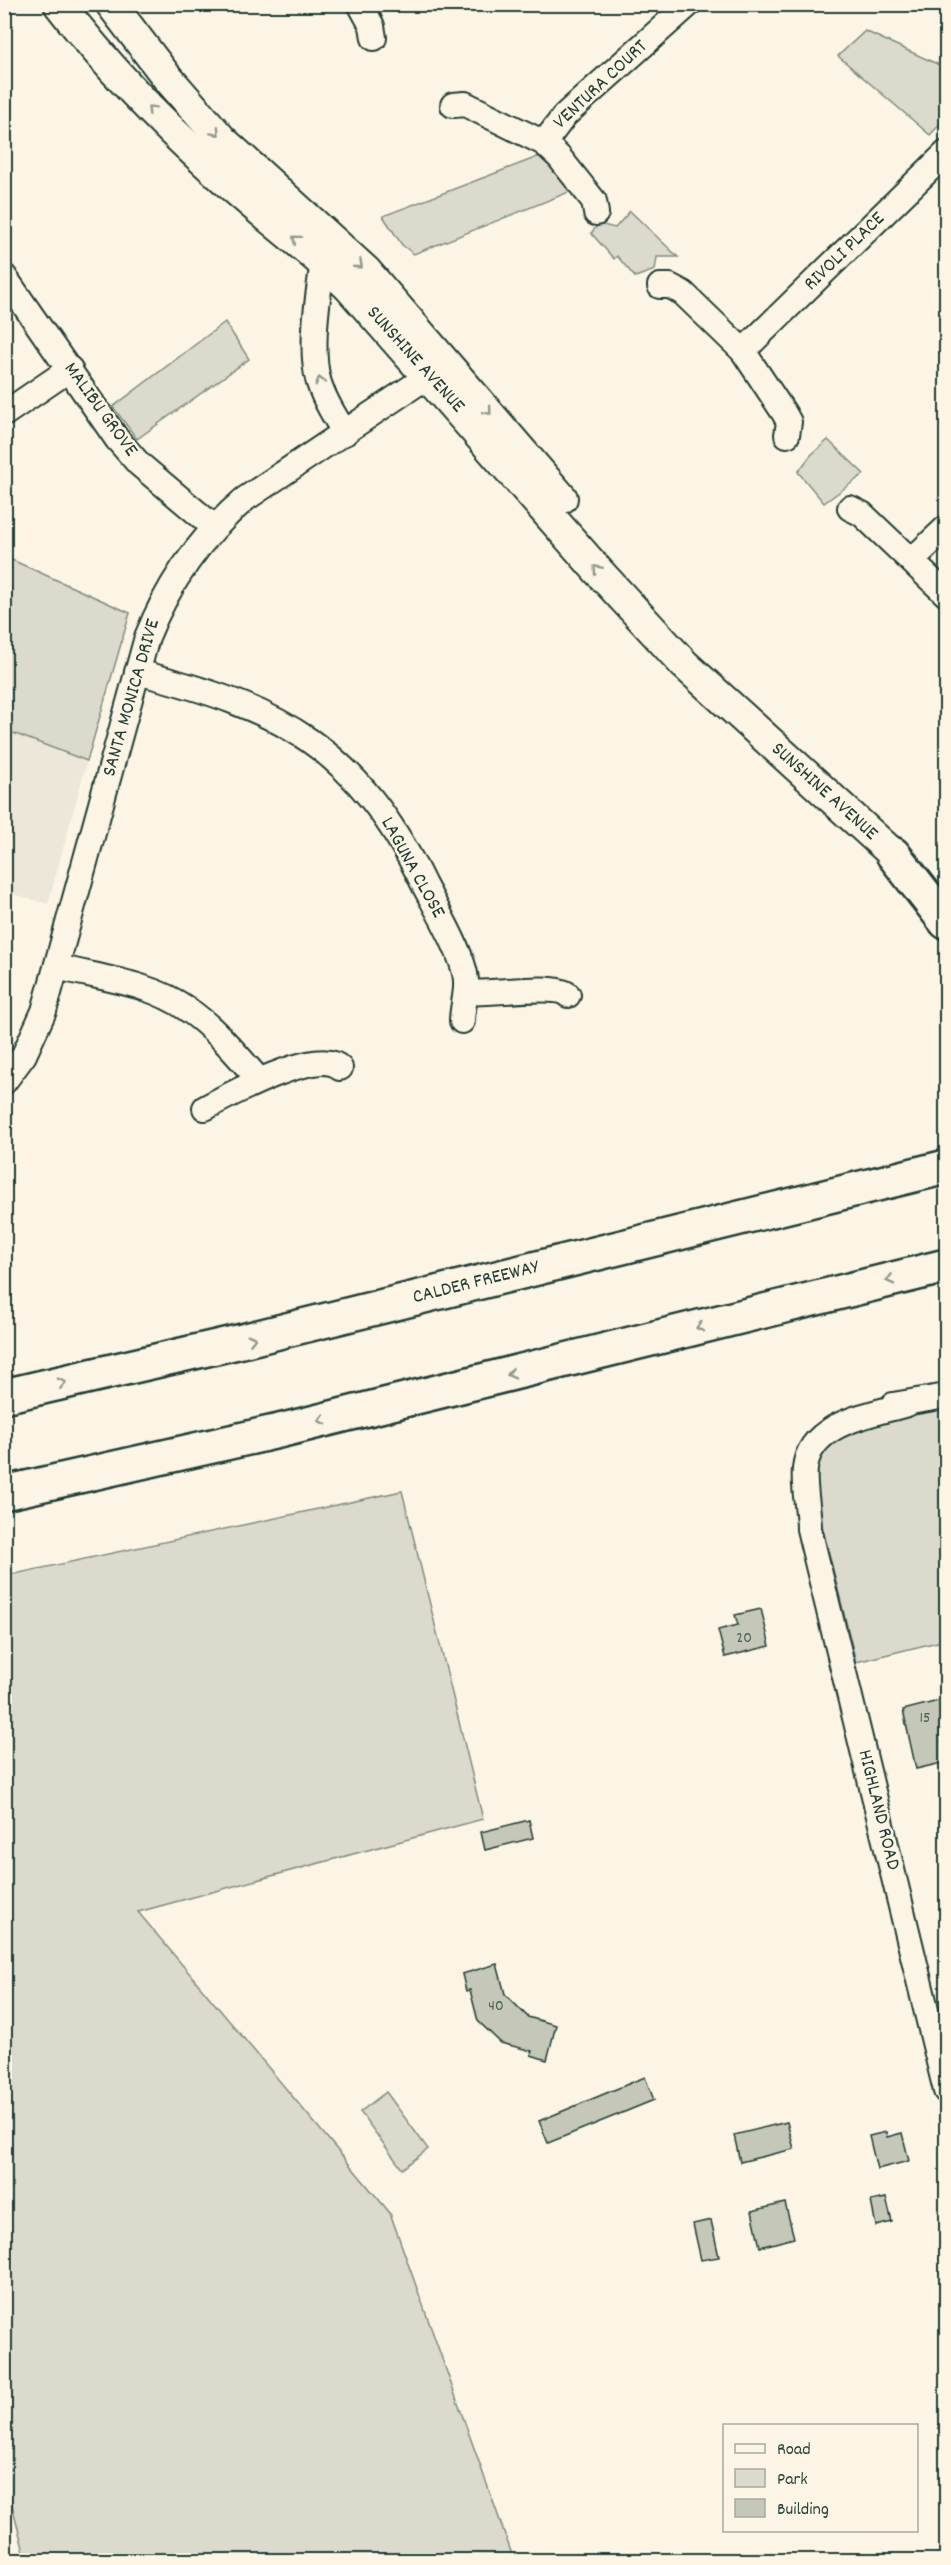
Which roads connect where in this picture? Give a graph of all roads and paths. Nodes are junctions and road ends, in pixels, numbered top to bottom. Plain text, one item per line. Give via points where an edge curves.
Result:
1 (59, 4) edge
2 (111, 4) edge
3 (360, 4) edge
4 (689, 4) edge
5 (374, 38) dead end
6 (453, 105) dead end
7 (544, 143) junction
8 (946, 153) edge
9 (596, 213) dead end
10 (323, 262) junction
11 (4, 276) edge
12 (660, 286) dead end
13 (743, 351) junction
14 (70, 369) junction
15 (438, 369) junction
16 (4, 414) edge
17 (345, 434) junction
18 (787, 435) dead end
19 (850, 508) dead end
20 (214, 527) junction
21 (946, 528) edge
22 (912, 560) junction
23 (946, 594) edge
24 (137, 672) junction
25 (893, 854) junction
26 (946, 907) edge
27 (946, 922) edge
28 (57, 967) junction
29 (466, 992) junction
30 (568, 995) dead end
31 (462, 1021) dead end
32 (340, 1068) dead end
33 (259, 1080) junction
34 (4, 1082) edge
35 (205, 1108) dead end
36 (946, 1152) edge
37 (946, 1167) edge
38 (946, 1266) edge
39 (524, 1270) junction
40 (4, 1396) edge
41 (946, 1396) edge
42 (4, 1493) edge
43 (946, 2091) edge

10 -> 1 main road, SUNSHINE AVENUE via 223,179 166,125
2 -> 15 main road, SUNSHINE AVENUE via 222,140 366,272
3 - 5 street
4 - 7 street, VENTURA COURT via 565,115
6 - 7 street, VENTURA COURT via 465,104
7 - 9 street, VENTURA COURT via 594,201
8 - 13 street, RIVOLI PLACE
10 - 15 main road, SUNSHINE AVENUE
17 -> 10 street via 318,382
11 - 14 street, MALIBU GROVE
12 - 13 street via 683,293
13 - 18 street via 784,412 789,422
14 - 16 street
14 - 20 street, MALIBU GROVE via 117,439 139,464
15 - 17 street, SANTA MONICA DRIVE
15 - 25 main road, SUNSHINE AVENUE via 599,572 684,664
17 - 20 street, SANTA MONICA DRIVE via 245,499
19 - 22 street via 862,514
20 - 24 street, SANTA MONICA DRIVE via 159,607
21 - 22 street
22 - 23 street
24 - 28 street, SANTA MONICA DRIVE
24 - 29 street, LAGUNA CLOSE via 215,694 275,718 303,735 355,779 407,849 463,967
25 - 26 highway
25 - 27 highway
28 - 33 street via 137,987 174,1001 210,1028
28 - 34 street, SANTA MONICA DRIVE via 35,1034
29 - 30 street via 496,994 555,988
29 - 31 street, LAGUNA CLOSE
32 - 33 street via 331,1062 320,1062
33 - 35 street
36 - 39 highway via 613,1234 565,1249
37 - 39 highway, CALDER FREEWAY
38 -> 42 highway via 279,1431
40 -> 39 highway, CALDER FREEWAY
41 - 43 street, HIGHLAND ROAD via 841,1413 820,1424 796,1456 794,1473 800,1510 809,1528

